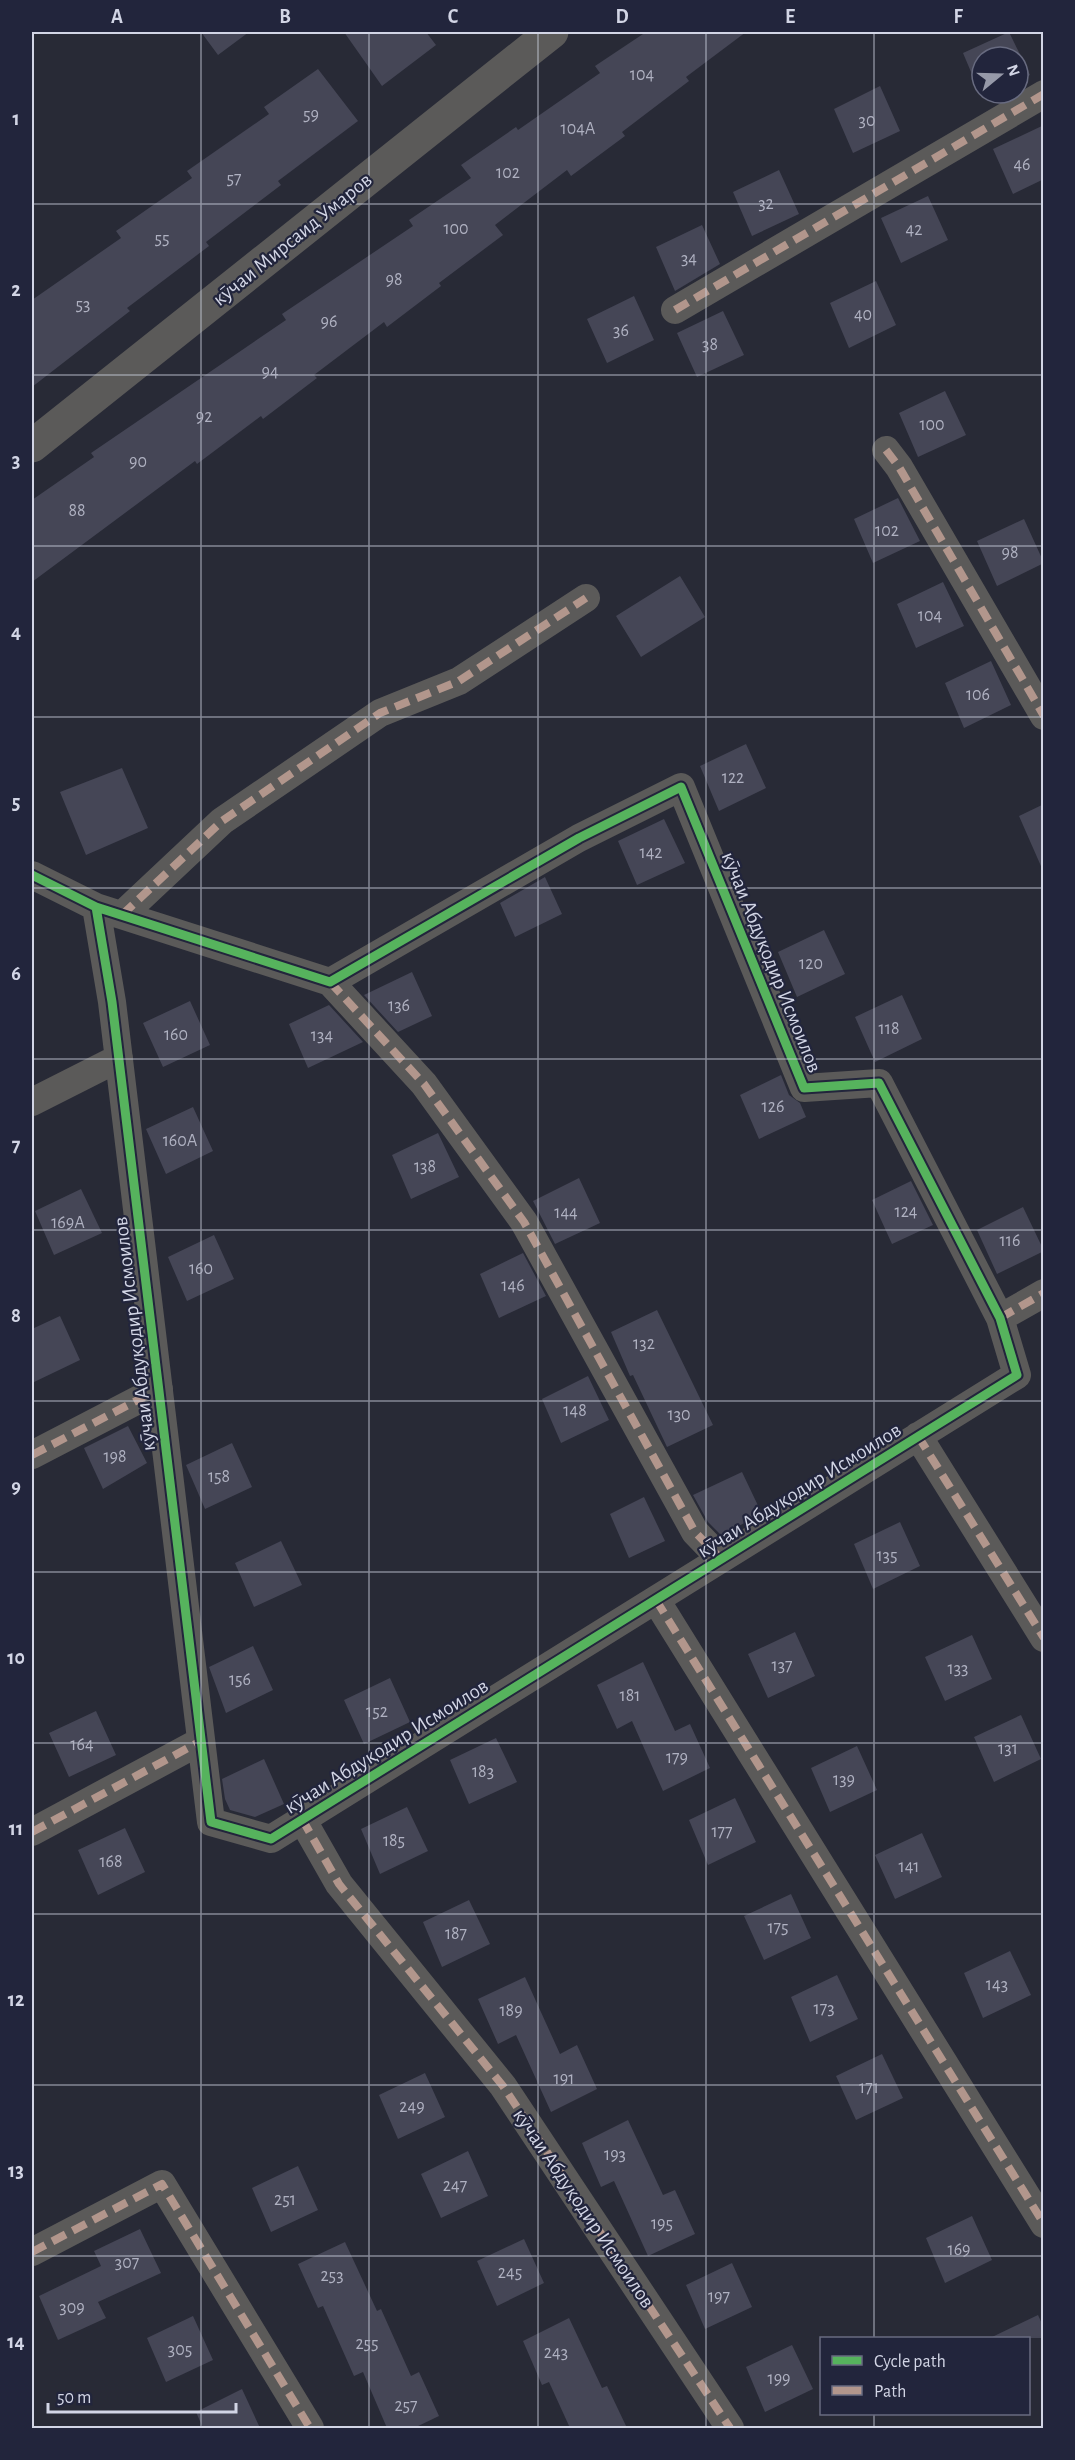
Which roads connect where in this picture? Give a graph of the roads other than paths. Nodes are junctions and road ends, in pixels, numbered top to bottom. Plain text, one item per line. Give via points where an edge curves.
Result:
1 (552, 32) edge
2 (1044, 94) edge
3 (675, 310) dead end
4 (32, 446) edge
5 (886, 450) dead end
6 (586, 598) dead end
7 (1044, 716) edge
8 (32, 875) edge
9 (109, 911) junction
10 (330, 981) junction
11 (119, 1058) junction
12 (32, 1102) edge
13 (1044, 1293) edge
14 (1000, 1318) junction
15 (159, 1389) junction
16 (918, 1437) junction
17 (32, 1455) edge
18 (721, 1559) junction
19 (656, 1599) junction
20 (1044, 1638) edge
21 (201, 1742) junction
22 (302, 1819) junction
23 (32, 1832) edge
24 (1044, 2224) edge
25 (32, 2252) edge
26 (310, 2428) edge
27 (730, 2428) edge

1 - 4 street, кӯчаи Мирсаид Умаров
2 - 3 street
5 - 7 street
6 - 9 street via 459,681 380,713 222,821
8 - 9 street
9 - 10 street
9 - 11 street, кӯчаи Абдуқодир Исмоилов
10 - 14 street, кӯчаи Абдуқодир Исмоилов via 579,838 681,787 804,1088 879,1083
10 - 18 street, кӯчаи Абдуқодир Исмоилов via 424,1084 524,1222 695,1532
11 - 12 street
11 - 15 street, кӯчаи Абдуқодир Исмоилов
13 - 14 street
14 - 16 street, кӯчаи Абдуқодир Исмоилов via 1017,1375
15 - 17 street
15 - 21 street, кӯчаи Абдуқодир Исмоилов
16 - 18 street, кӯчаи Абдуқодир Исмоилов
16 - 20 street, кӯчаи Абдуқодир Исмоилов
18 - 19 street, кӯчаи Абдуқодир Исмоилов
19 - 22 street, кӯчаи Абдуқодир Исмоилов
19 - 24 street
21 - 22 street, кӯчаи Абдуқодир Исмоилов via 211,1822 271,1839
21 - 23 street
22 - 27 street, кӯчаи Абдуқодир Исмоилов via 339,1884 503,2086
25 - 26 street via 162,2184

